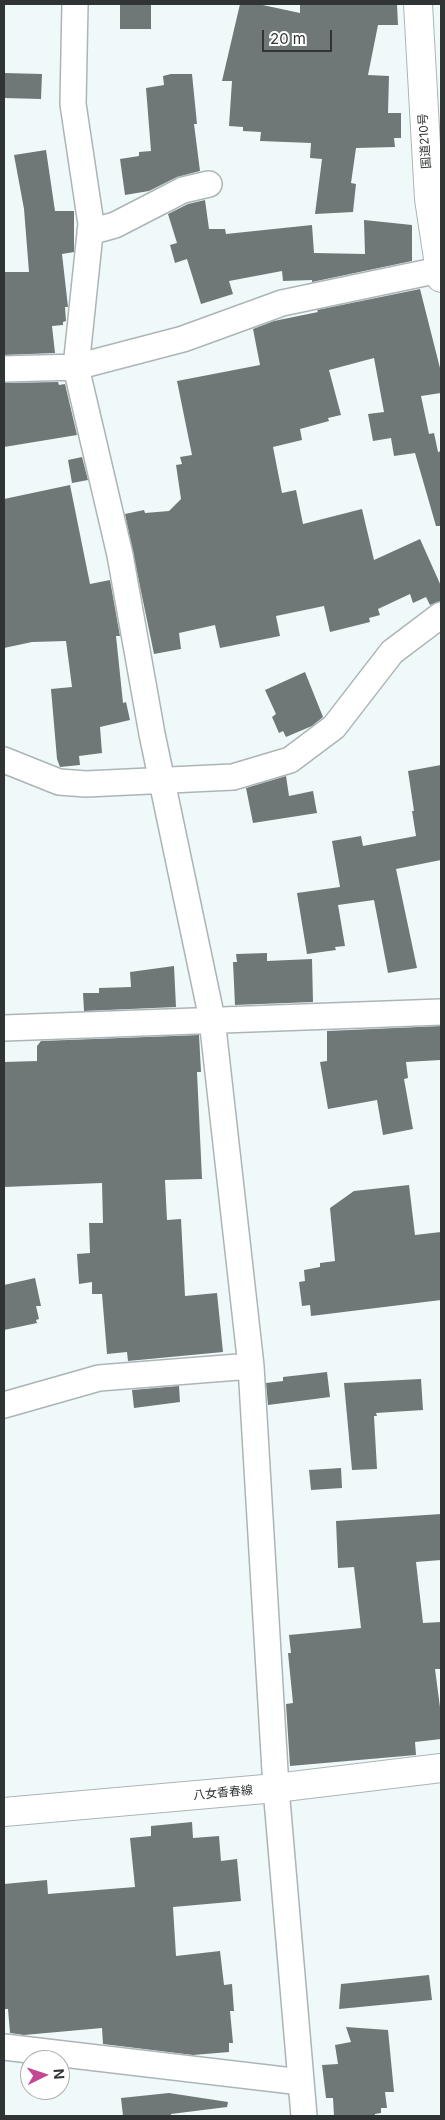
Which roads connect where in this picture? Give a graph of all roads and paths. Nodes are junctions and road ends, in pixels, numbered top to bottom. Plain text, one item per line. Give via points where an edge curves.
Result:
1 (75, 4) edge
2 (418, 4) edge
3 (209, 184) dead end
4 (90, 232) junction
5 (440, 274) edge
6 (76, 367) junction
7 (4, 369) edge
8 (441, 616) edge
9 (4, 760) edge
10 (163, 780) junction
11 (441, 1012) edge
12 (212, 1019) junction
13 (4, 1028) edge
14 (251, 1366) junction
15 (4, 1405) edge
16 (441, 1768) edge
17 (276, 1788) junction
18 (4, 1812) edge
19 (4, 2047) edge
20 (301, 2082) junction
21 (304, 2116) edge

1 - 4 street via 73,104
2 - 5 main road, 国道210号 via 429,199
3 - 4 street via 183,190 115,225
4 - 6 street
5 - 6 street via 282,303 183,339
6 - 7 street
6 - 10 street via 120,555
8 - 10 street via 392,652 334,727 290,760 233,777
9 - 10 street via 60,782 86,784
10 - 12 street
11 - 12 street
12 - 13 street
12 - 14 street
14 - 15 street via 99,1378
14 - 17 street
16 - 17 main road, 八女香春線
17 - 18 main road, 八女香春線
17 - 20 street
19 - 20 street
20 - 21 street

